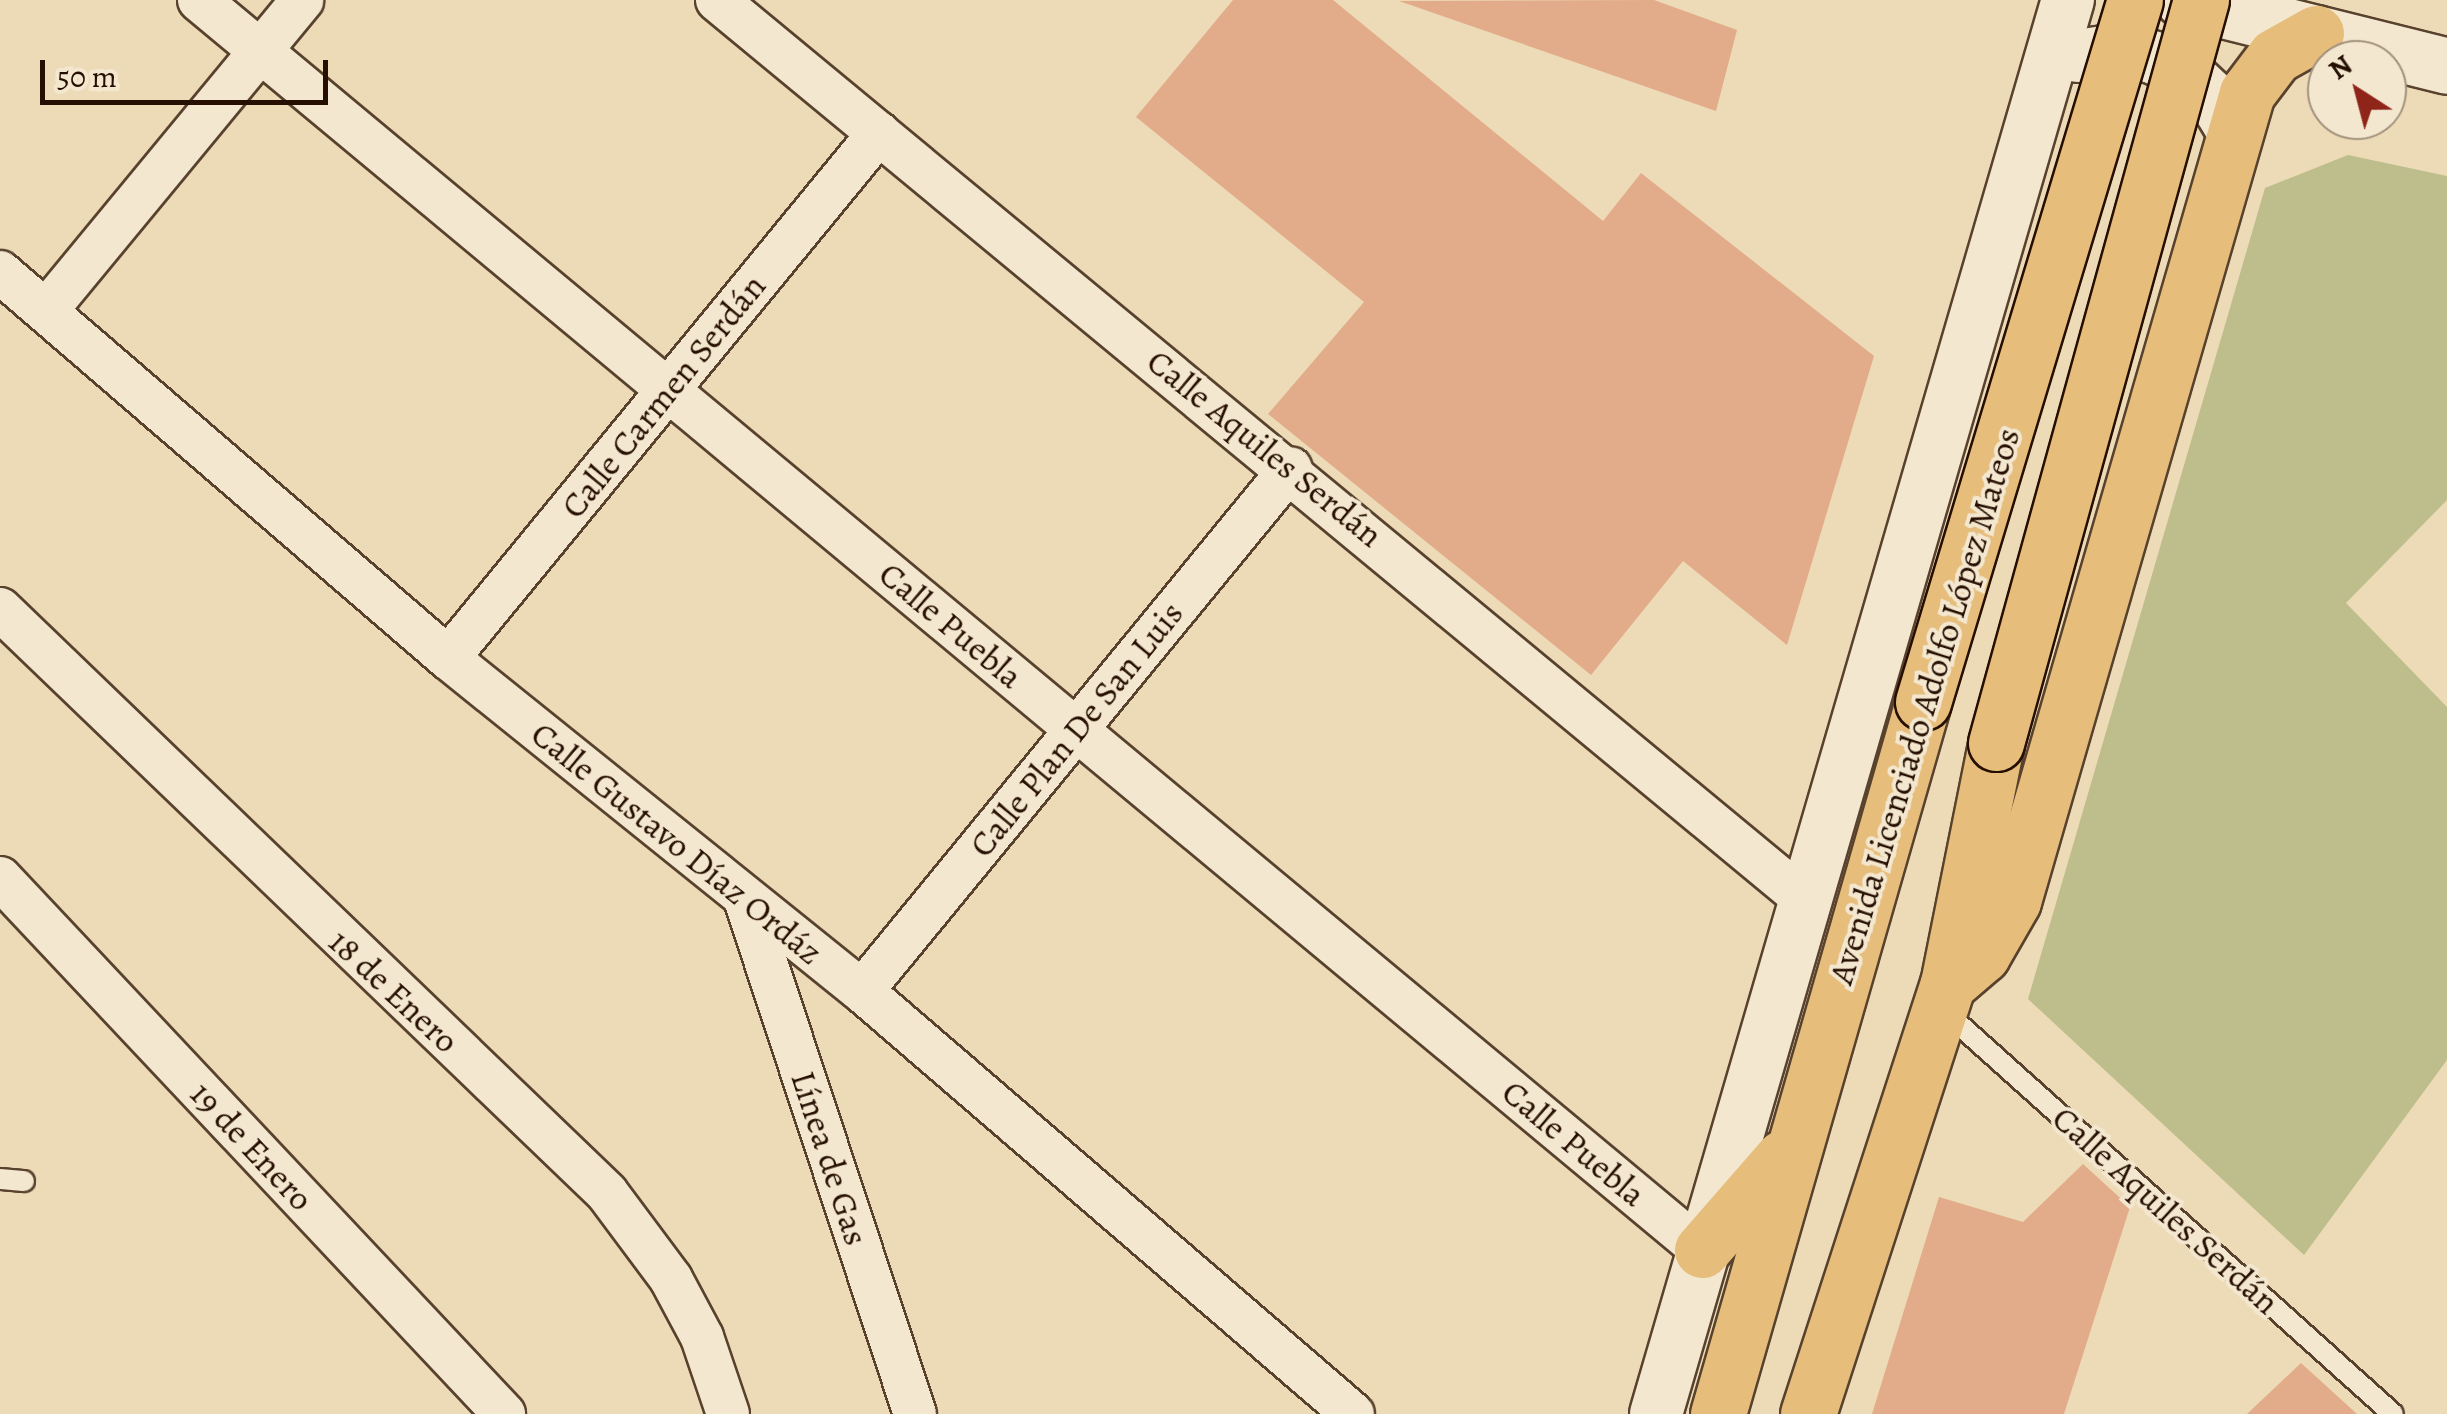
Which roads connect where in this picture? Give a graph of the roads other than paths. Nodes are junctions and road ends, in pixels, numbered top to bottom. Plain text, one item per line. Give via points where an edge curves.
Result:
1 (200, 0) edge
2 (302, 0) edge
3 (717, 0) edge
4 (2068, 0) edge
5 (2136, 0) edge
6 (2183, 0) edge
7 (2201, 0) edge
8 (2316, 33) junction
9 (260, 51) junction
10 (2447, 66) edge
11 (2044, 71) junction
12 (2233, 132) junction
13 (879, 133) junction
14 (0, 272) edge
15 (46, 311) junction
16 (668, 388) junction
17 (1291, 468) junction
18 (0, 608) edge
19 (448, 658) junction
20 (1076, 730) junction
21 (0, 878) edge
22 (746, 902) junction
23 (1808, 902) junction
24 (862, 991) junction
25 (1944, 995) junction
26 (1794, 1144) junction
27 (0, 1178) edge
28 (24, 1181) dead end
29 (1702, 1250) junction
30 (504, 1414) edge
31 (728, 1414) edge
32 (915, 1414) edge
33 (1353, 1414) edge
34 (1656, 1414) edge
35 (1718, 1414) edge
36 (1808, 1414) edge
37 (2393, 1414) edge

1 - 9 street, Calle Puebla
2 - 9 street
3 - 13 street, Calle Aquiles Serdán
4 - 11 street
5 - 26 main road, Avenida Licenciado Adolfo López Mateos, bridge
6 - 8 main road
7 - 25 main road, Avenida Licenciado Adolfo López Mateos, bridge via 1996,743
8 - 10 main road
8 - 12 main road via 2292,42 2261,69
9 - 15 street
9 - 16 street, Calle Puebla
11 - 12 street via 2116,50 2152,57 2186,73 2214,99
11 - 23 street
12 - 25 main road via 2013,900 1982,956
13 - 16 street, Calle Carmen Serdán
13 - 17 street, Calle Aquiles Serdán
14 - 15 street, Calle Gustavo Díaz Ordáz
15 - 19 street, Calle Gustavo Díaz Ordáz
16 - 19 street, Calle Carmen Serdán
16 - 20 street, Calle Puebla
17 - 20 street, Calle Plan De San Luis
17 - 23 street, Calle Aquiles Serdán
18 - 31 street, 18 de Enero via 607,1193 672,1279 702,1337
19 - 22 street, Calle Gustavo Díaz Ordáz
20 - 24 street, Calle Plan De San Luis
20 - 29 street, Calle Puebla
21 - 30 street, 19 de Enero
22 - 24 street, Calle Gustavo Díaz Ordáz
22 - 32 street, Línea de Gas
23 - 29 street
24 - 33 street, Calle Gustavo Díaz Ordáz
25 - 36 main road, Avenida Licenciado Adolfo López Mateos
25 - 37 lane, Calle Aquiles Serdán
26 - 29 main road
26 - 35 main road, Avenida Licenciado Adolfo López Mateos
27 - 28 lane
29 - 34 street

